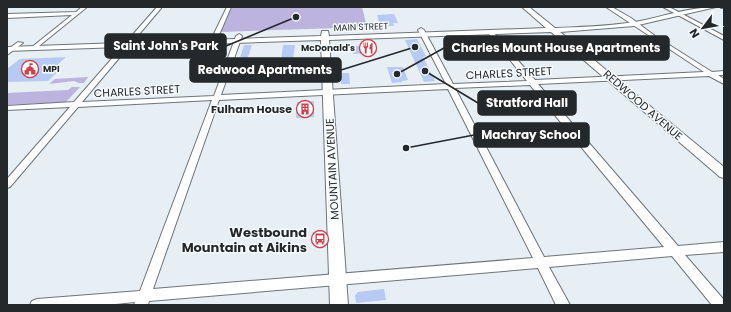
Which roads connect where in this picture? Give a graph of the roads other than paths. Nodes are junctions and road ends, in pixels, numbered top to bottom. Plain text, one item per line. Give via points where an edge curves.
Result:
1 (85, 7) edge
2 (160, 7) edge
3 (230, 7) edge
4 (525, 7) edge
5 (608, 7) edge
6 (684, 7) edge
7 (714, 7) edge
8 (668, 8) edge
9 (76, 13) junction
10 (533, 14) junction
11 (679, 14) junction
12 (7, 16) edge
13 (631, 21) junction
14 (578, 24) junction
15 (517, 27) junction
16 (551, 28) junction
17 (422, 32) junction
18 (491, 33) junction
19 (325, 36) junction
20 (238, 38) junction
21 (724, 38) edge
22 (215, 39) junction
23 (41, 42) junction
24 (130, 42) junction
25 (34, 48) junction
26 (8, 49) edge
27 (724, 73) edge
28 (711, 74) junction
29 (612, 79) junction
30 (724, 82) edge
31 (532, 83) junction
32 (449, 87) junction
33 (328, 92) junction
34 (217, 98) junction
35 (75, 105) junction
36 (7, 108) edge
37 (724, 174) edge
38 (7, 185) edge
39 (724, 247) edge
40 (675, 252) junction
41 (542, 263) junction
42 (337, 280) junction
43 (142, 300) edge
44 (37, 305) edge
45 (339, 305) edge
46 (563, 305) edge
47 (720, 305) edge

1 - 9 street
2 - 24 street
3 - 22 street
4 - 10 main road, REDWOOD AVENUE
5 - 13 street
6 - 8 main road, MAIN STREET
7 - 11 main road, MAIN STREET
8 - 11 street
8 - 13 main road, MAIN STREET
9 - 12 street
9 - 23 street
10 - 14 main road via 554,22
10 - 15 main road via 531,22
10 - 16 main road, REDWOOD AVENUE
11 - 13 main road, MAIN STREET
11 - 21 street
13 - 14 main road, MAIN STREET
13 - 16 main road, MAIN STREET via 586,29
13 - 28 street
14 - 16 main road, MAIN STREET
15 - 16 main road, MAIN STREET
15 - 17 main road, MAIN STREET
16 - 18 main road, MAIN STREET
16 - 29 main road, REDWOOD AVENUE
17 - 18 main road, MAIN STREET
17 - 19 main road, MAIN STREET
17 - 32 street
18 - 31 street
19 - 20 main road, MAIN STREET
19 - 33 main road, MOUNTAIN AVENUE
20 - 22 main road, MAIN STREET
20 - 34 street
22 - 24 main road, MAIN STREET
23 - 24 main road, MAIN STREET
23 - 25 street
23 - 26 main road, MAIN STREET via 20,43
24 - 25 main road, MAIN STREET
24 - 35 street
25 - 26 main road, MAIN STREET
27 - 28 street, CHARLES STREET
28 - 29 street, CHARLES STREET
28 - 30 street
29 - 31 street, CHARLES STREET
29 - 37 main road, REDWOOD AVENUE
31 - 32 street, CHARLES STREET
31 - 40 street
32 - 33 street, CHARLES STREET
32 - 41 street
33 - 34 street, CHARLES STREET
33 - 42 main road, MOUNTAIN AVENUE
34 - 35 street, CHARLES STREET
34 - 43 street
35 - 36 street, CHARLES STREET
35 - 38 street
39 - 40 street
40 - 41 street
40 - 47 street
41 - 42 street
41 - 46 street
42 - 43 street
42 - 45 main road, MOUNTAIN AVENUE
43 - 44 street

